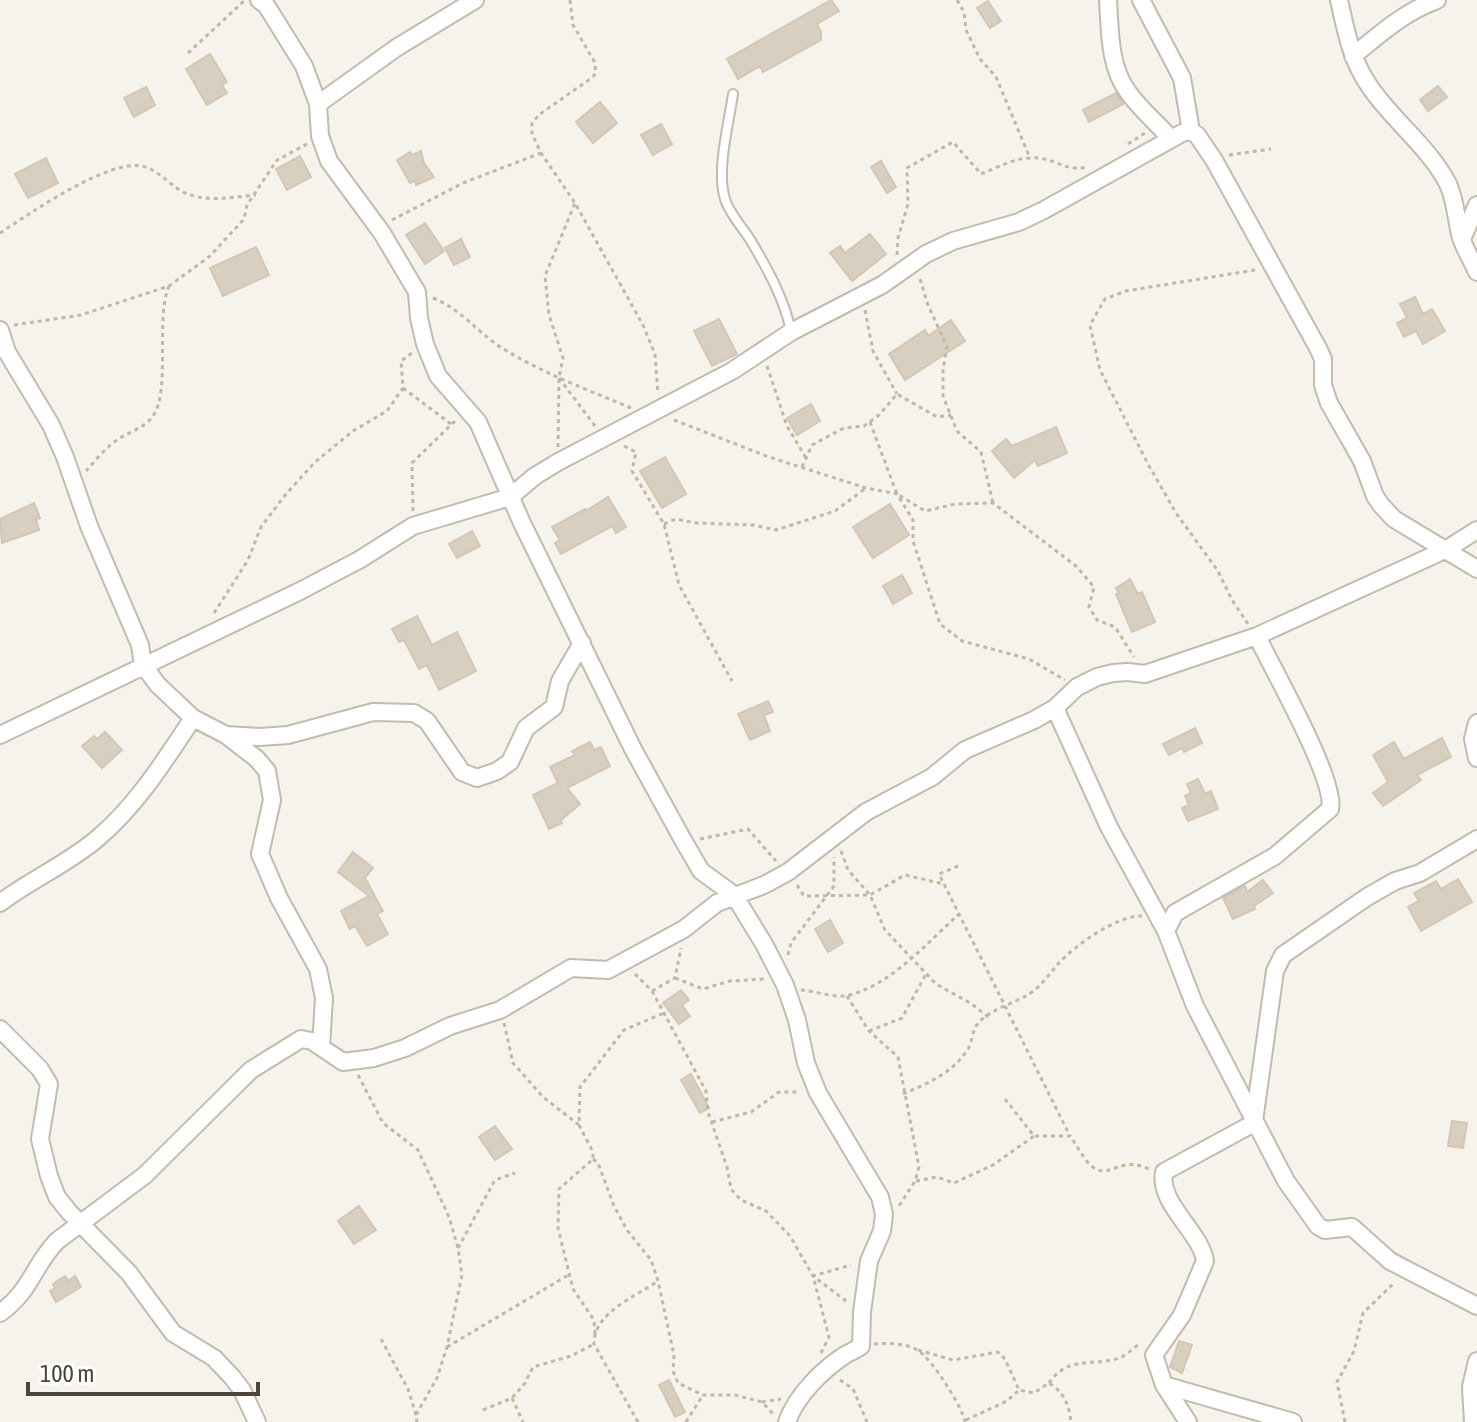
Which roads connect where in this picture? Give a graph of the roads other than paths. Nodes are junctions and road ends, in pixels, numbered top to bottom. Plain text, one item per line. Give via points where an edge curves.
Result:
1 (259, 0) edge
2 (475, 0) edge
3 (1108, 0) edge
4 (1141, 0) edge
5 (1339, 0) edge
6 (1437, 0) edge
7 (1353, 56) junction
8 (733, 94) dead end
9 (318, 104) junction
10 (1191, 131) junction
11 (1171, 139) junction
12 (1477, 205) edge
13 (1462, 239) junction
14 (1477, 272) edge
15 (5, 328) edge
16 (791, 332) junction
17 (510, 497) junction
18 (1477, 530) edge
19 (1447, 549) junction
20 (1477, 569) edge
21 (1257, 636) junction
22 (582, 643) junction
23 (143, 665) junction
24 (1055, 708) junction
25 (193, 718) junction
26 (1477, 723) edge
27 (0, 735) edge
28 (226, 735) junction
29 (1477, 758) edge
30 (1477, 839) edge
31 (734, 895) junction
32 (0, 903) edge
33 (1166, 931) junction
34 (0, 1029) edge
35 (321, 1046) junction
36 (1254, 1123) junction
37 (83, 1224) junction
38 (1477, 1306) edge
39 (0, 1313) edge
40 (1477, 1361) edge
41 (1164, 1385) junction
42 (257, 1422) edge
43 (787, 1422) edge
44 (1188, 1422) edge
45 (1293, 1422) edge
46 (1473, 1422) edge

1 - 9 street via 304,66
2 - 9 street
3 - 11 street via 1118,75
4 - 10 street via 1182,78
5 - 7 street
6 - 7 street via 1398,19
7 - 13 street via 1371,89 1448,184
8 - 16 lane via 722,173 725,200 777,290
9 - 17 street via 320,136 329,161 417,292 425,344 438,376 478,422
10 - 11 street
10 - 19 street via 1214,160 1312,335 1323,359 1329,403 1375,496 1394,519
11 - 16 street via 1019,222 953,241
12 - 13 street
13 - 14 street
15 - 23 street via 7,352 51,425 140,645
16 - 17 street via 732,371 558,462
17 - 22 street
17 - 23 street via 413,526 347,567
18 - 19 street
19 - 20 street
19 - 21 street
21 - 24 street via 1145,674 1097,677
21 - 33 street via 1320,765 1332,798 1330,809 1275,856 1175,913
22 - 28 street via 560,681 554,707 526,728 510,762 486,776 462,772 427,721 414,713 373,712 288,735
22 - 31 street via 701,871
23 - 25 street
23 - 27 street
24 - 31 street via 965,750 932,777 866,812 788,872
24 - 33 street via 1109,827
25 - 28 street
25 - 32 street via 132,806 81,851
26 - 29 street
28 - 35 street via 267,771 272,800 260,854 318,969 324,998
30 - 36 street via 1367,897 1283,955 1275,971
31 - 35 street via 608,970 571,968 500,1010 405,1048 343,1062
31 - 43 street via 784,984 814,1084 880,1197 884,1214 869,1261 861,1346 821,1366
33 - 36 street via 1195,1006
34 - 37 street via 46,1077 43,1153 57,1197
35 - 37 street via 301,1039 266,1058 145,1175
36 - 38 street via 1312,1221 1325,1230 1352,1227 1380,1254
36 - 41 street via 1164,1172 1178,1215 1205,1261 1182,1315 1154,1355
37 - 39 street via 57,1241 24,1293
37 - 42 street via 129,1273 173,1333 214,1358 232,1377
40 - 46 street via 1471,1387
41 - 44 street
41 - 45 street

